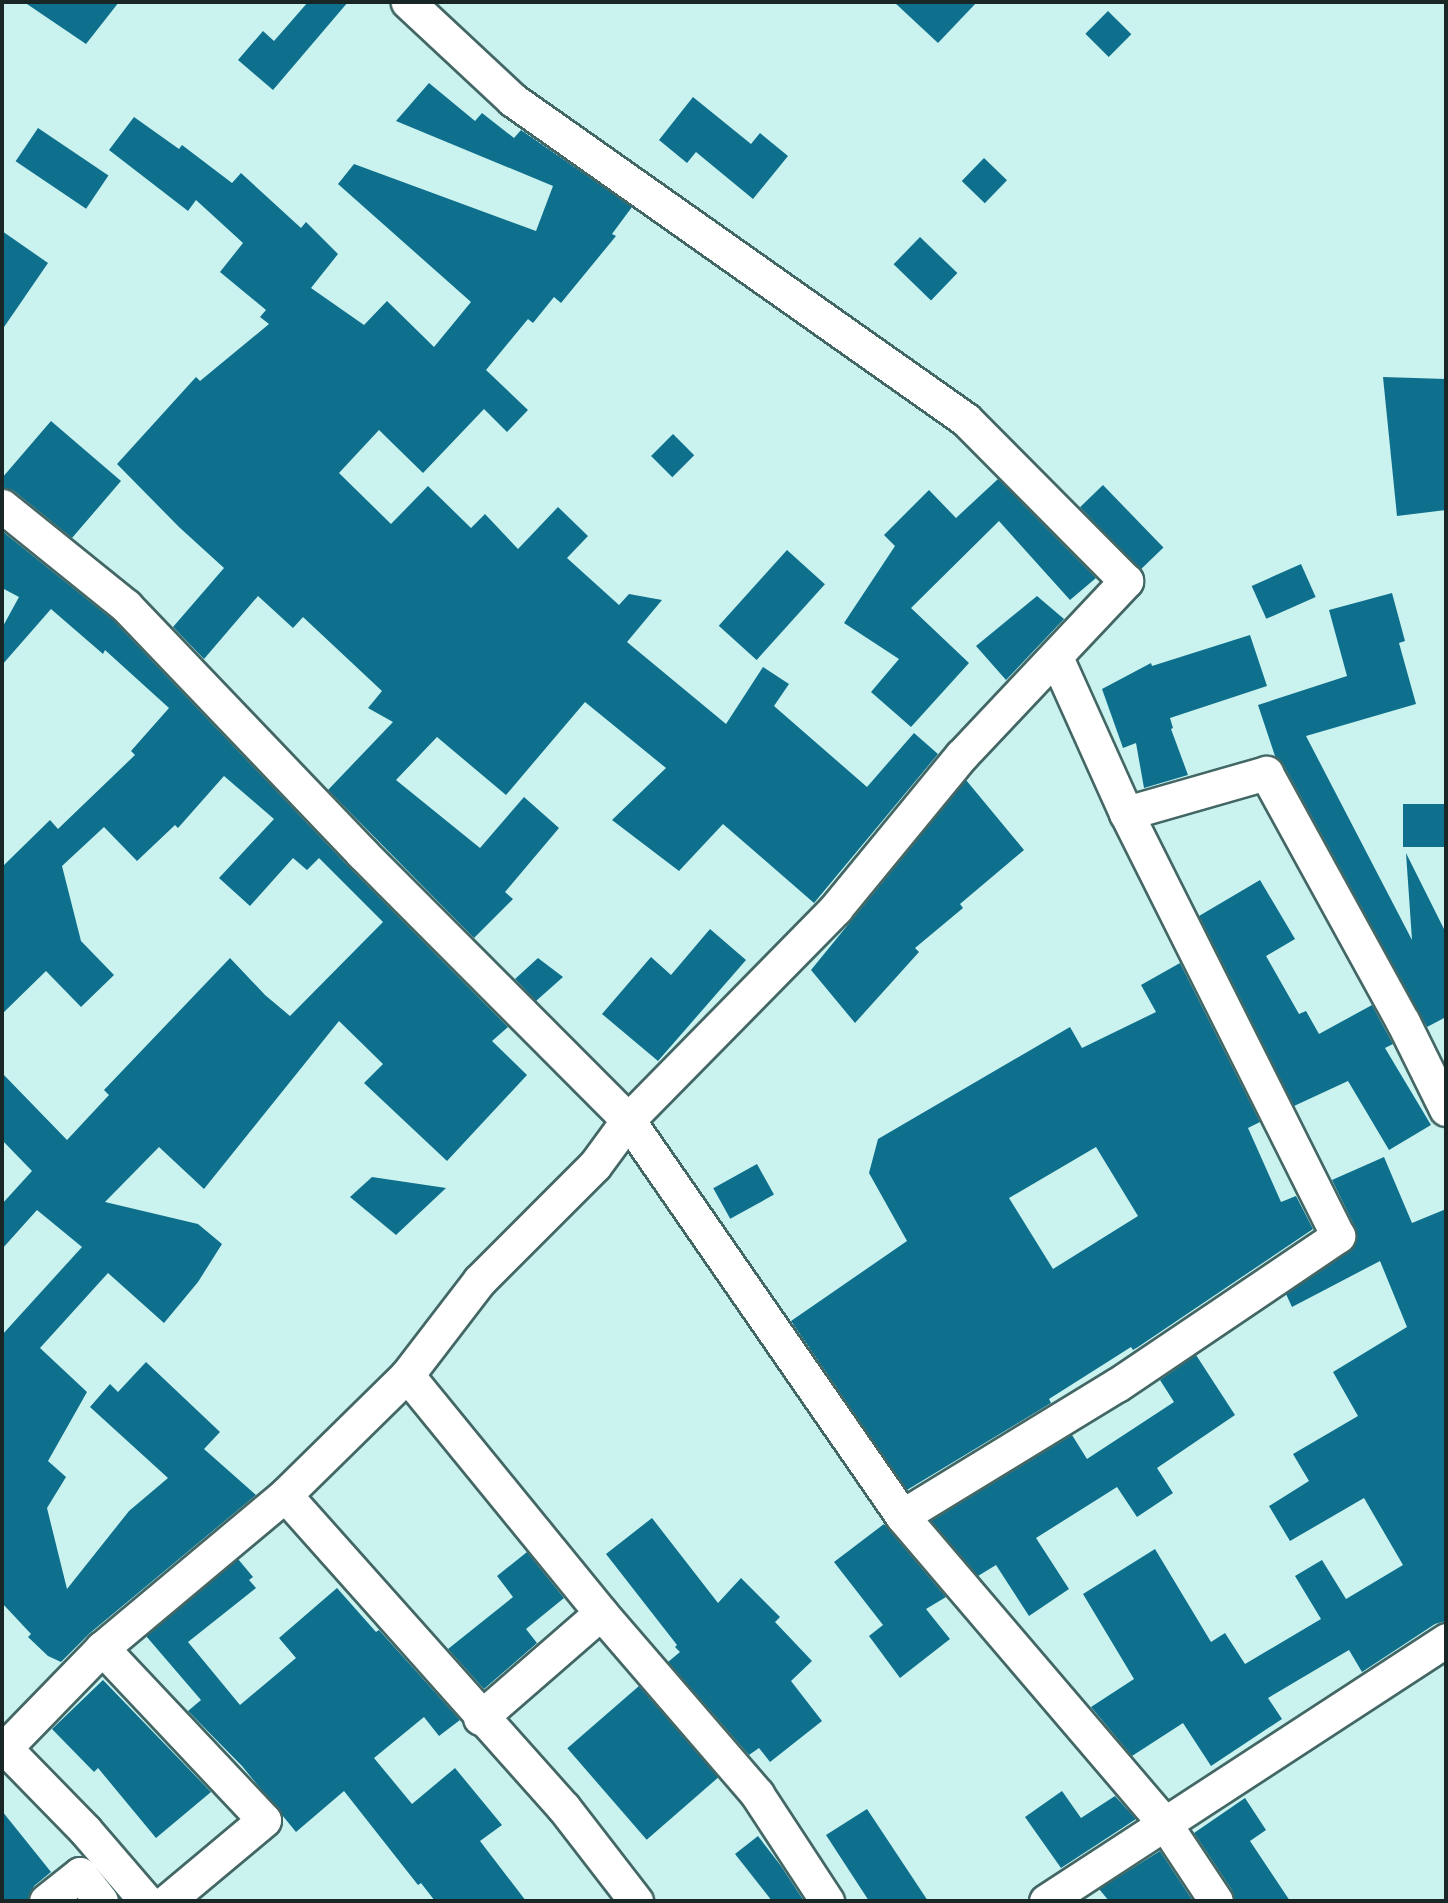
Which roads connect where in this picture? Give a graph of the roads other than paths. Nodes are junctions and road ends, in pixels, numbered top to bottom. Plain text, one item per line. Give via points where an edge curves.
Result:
1 (408, 2) edge
2 (2, 506) edge
3 (1056, 657) junction
4 (1126, 813) junction
5 (1446, 1109) edge
6 (628, 1121) junction
7 (407, 1375) junction
8 (285, 1494) junction
9 (902, 1516) junction
10 (601, 1613) junction
11 (102, 1648) junction
12 (1443, 1651) edge
13 (480, 1718) junction
14 (4, 1749) edge
15 (1166, 1824) junction
16 (46, 1901) edge
17 (102, 1901) edge
18 (146, 1901) edge
19 (167, 1901) edge
20 (636, 1901) edge
21 (827, 1901) edge
22 (1046, 1901) edge
23 (1216, 1901) edge

1 - 3 street via 513,100 965,419 1126,580
2 - 6 street via 126,606
3 - 4 street
3 - 6 street via 961,756 836,908
4 - 5 street via 1266,774
4 - 9 street via 1338,1236 1117,1385
6 - 7 street via 595,1166 479,1281
6 - 9 street
7 - 8 street
7 - 10 street
8 - 11 street
8 - 13 street
9 - 15 street
10 - 13 street
10 - 21 street via 757,1794
11 - 14 street
11 - 19 street via 264,1820
12 - 15 street
13 - 20 street via 564,1808
14 - 18 street via 85,1830
15 - 22 street
15 - 23 street
16 - 17 street via 80,1874

